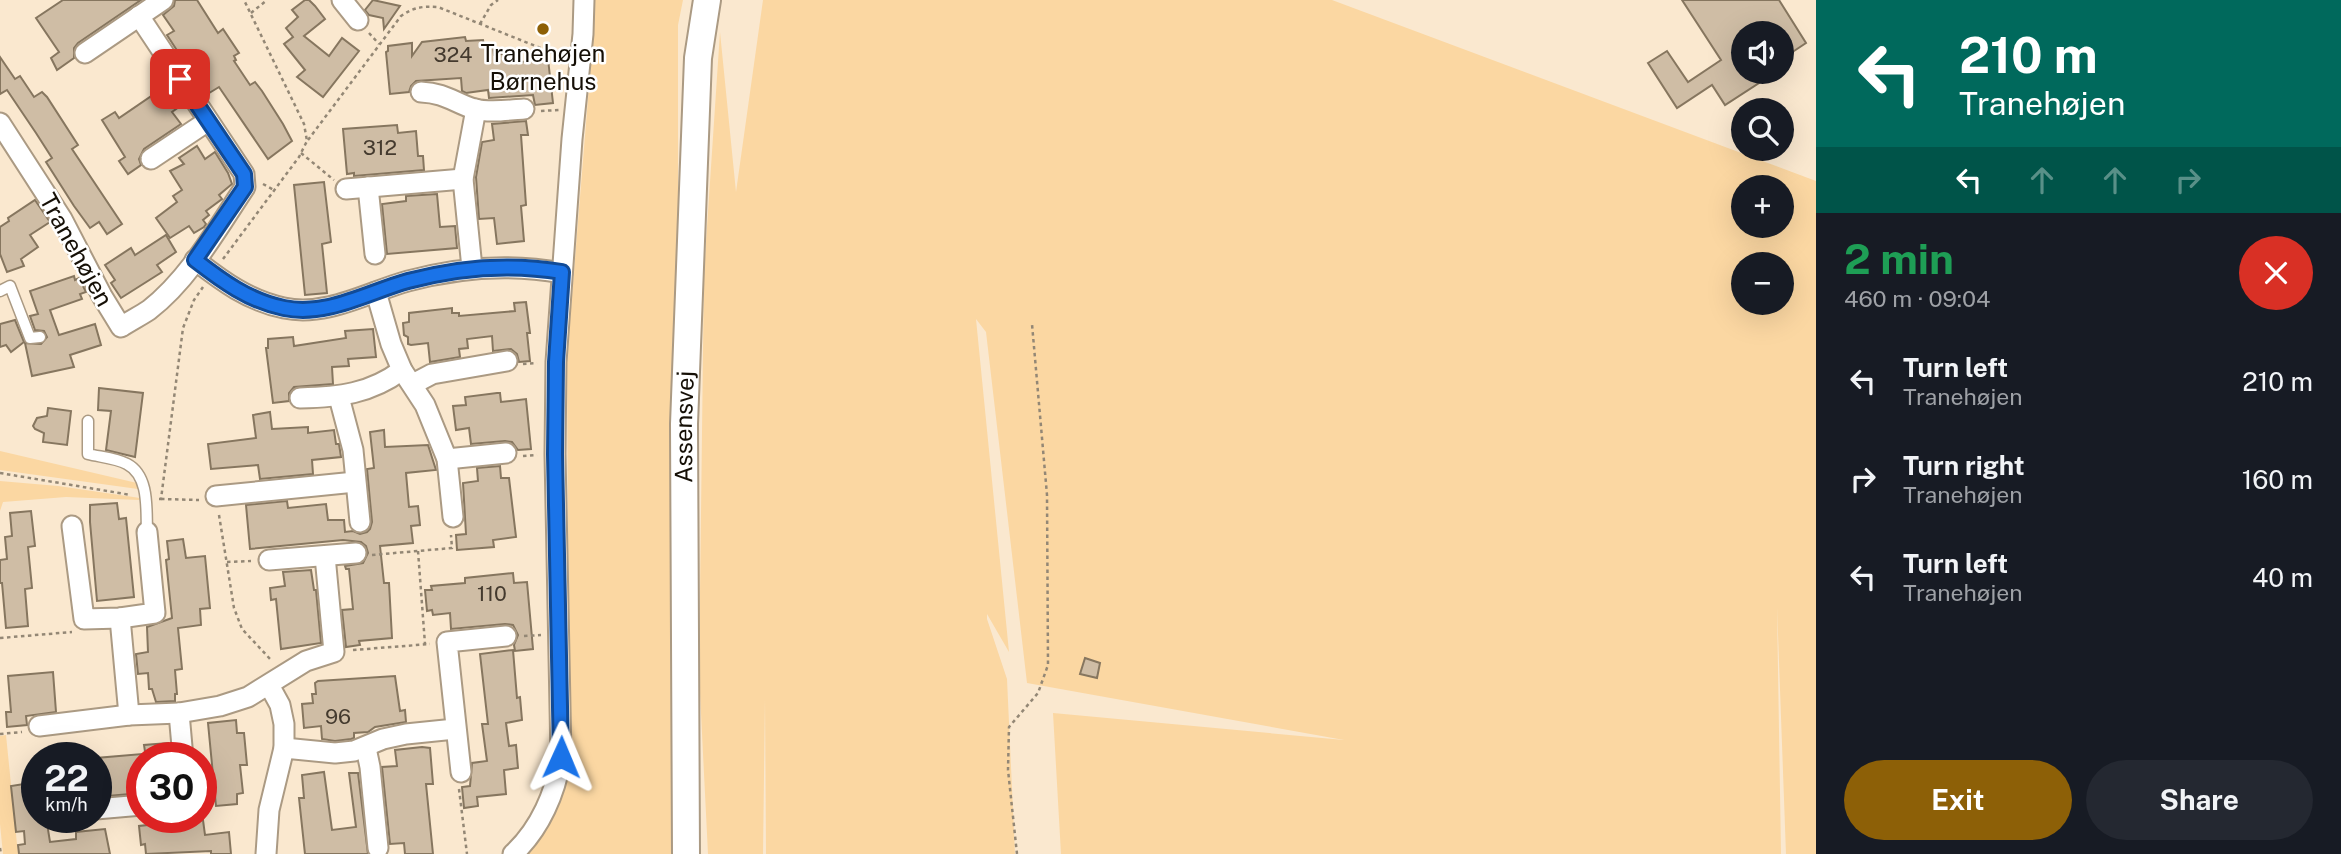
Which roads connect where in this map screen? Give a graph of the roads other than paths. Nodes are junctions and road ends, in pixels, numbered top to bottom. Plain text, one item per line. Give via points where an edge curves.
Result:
1 (163, 0) edge
2 (342, 0) edge
3 (584, 0) edge
4 (707, 0) edge
5 (139, 16) junction
6 (358, 20) dead end
7 (85, 52) dead end
8 (421, 92) dead end
9 (476, 109) junction
10 (524, 109) road end
11 (208, 121) junction
12 (0, 123) edge
13 (151, 159) dead end
14 (463, 179) junction
15 (368, 187) junction
16 (346, 190) road end
17 (375, 254) dead end
18 (195, 260) junction
19 (472, 268) junction
20 (562, 272) junction
21 (0, 291) edge
22 (376, 292) junction
23 (40, 337) dead end
24 (507, 361) road end
25 (408, 377) junction
26 (339, 397) junction
27 (300, 398) dead end
28 (88, 421) dead end
29 (506, 453) road end
30 (447, 459) junction
31 (355, 482) junction
32 (217, 498) road end
33 (453, 517) road end
34 (360, 522) dead end
35 (72, 526) dead end
36 (147, 532) joint
37 (356, 553) road end
38 (325, 556) junction
39 (269, 561) road end
40 (120, 618) junction
41 (506, 636) road end
42 (276, 681) junction
43 (179, 713) junction
44 (129, 715) junction
45 (39, 726) road end
46 (455, 729) junction
47 (182, 742) edge
48 (284, 748) junction
49 (366, 748) junction
50 (461, 772) road end
51 (378, 848) dead end
52 (266, 854) edge
53 (513, 854) edge
54 (685, 854) edge

1 - 5 street
2 - 6 street
3 - 20 street
4 - 54 main road, Assensvej via 698,58 684,424
5 - 7 street
5 - 11 street, Tranehøjen
8 - 9 street via 440,93
9 - 10 street
9 - 14 street
11 - 13 street
11 - 18 street, Tranehøjen via 244,174 245,187
12 - 18 street, Tranehøjen via 62,219 121,327 149,310
14 - 15 street
14 - 19 street
15 - 16 street
15 - 17 street
18 - 22 street via 241,293 287,309 338,305
19 - 20 street via 531,267
19 - 22 street
20 - 53 street via 555,454 562,729 559,775 547,807
21 - 23 lane via 10,286 30,338
22 - 25 street via 390,344
24 - 25 street
25 - 26 street
25 - 30 street via 434,423
26 - 27 street
26 - 31 street
28 - 36 lane via 88,454 127,464 138,475 146,497
29 - 30 street
30 - 33 street
31 - 32 street
31 - 34 street
35 - 40 street via 84,619
36 - 40 street via 155,613
37 - 38 street
38 - 39 street
38 - 42 street via 334,652 306,661
40 - 44 street
41 - 46 street via 447,642
42 - 43 street via 248,697
42 - 48 street
43 - 44 street
43 - 47 street
44 - 45 street
46 - 49 street via 406,734
46 - 50 street
48 - 49 street via 335,753
48 - 52 street via 269,810
49 - 51 street

